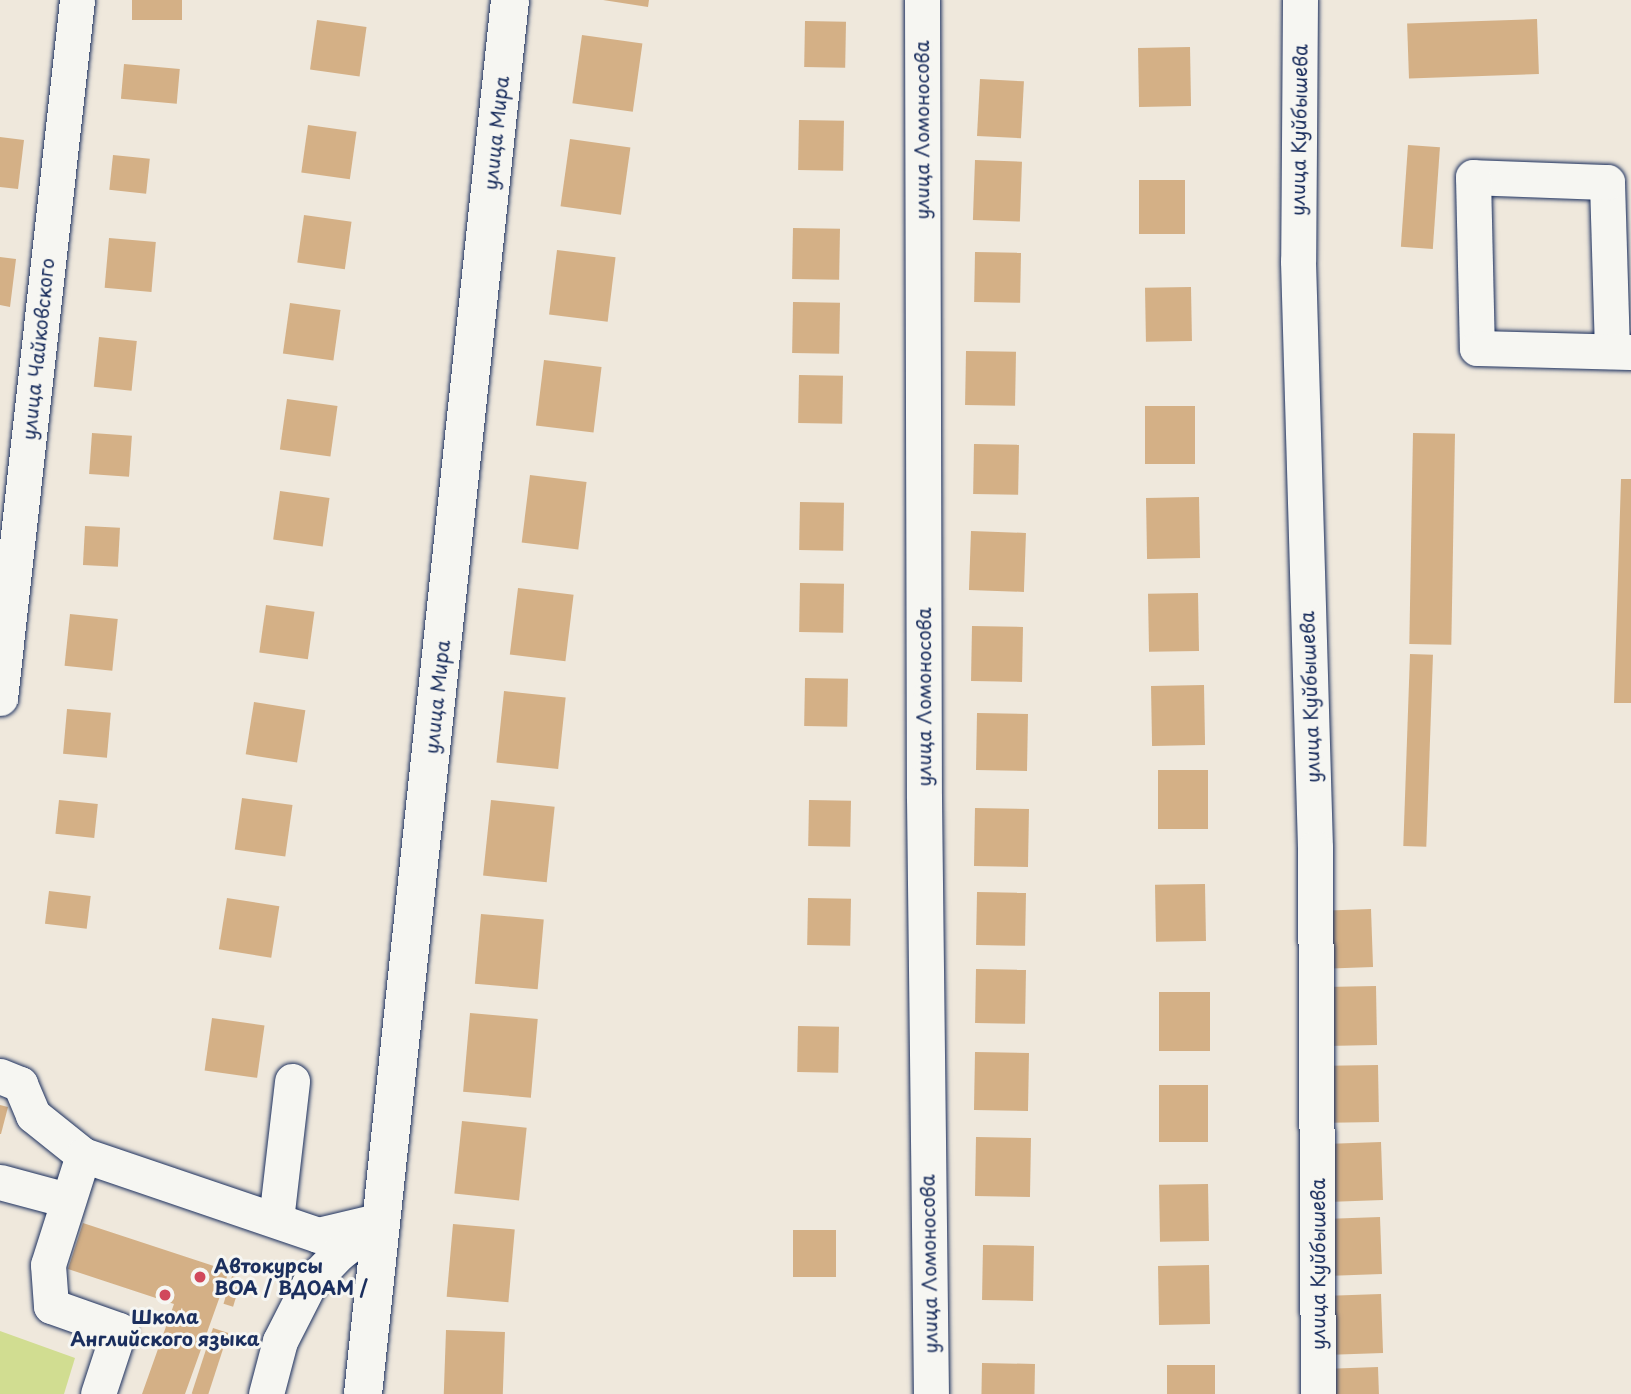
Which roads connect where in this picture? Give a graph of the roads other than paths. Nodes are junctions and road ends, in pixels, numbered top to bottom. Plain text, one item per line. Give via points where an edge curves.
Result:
1 (77, 0) edge
2 (510, 0) edge
3 (922, 0) edge
4 (1300, 0) edge
5 (1621, 352) edge
6 (0, 698) edge
7 (0, 1076) edge
8 (292, 1082) dead end
9 (83, 1155) junction
10 (0, 1182) edge
11 (68, 1200) junction
12 (276, 1220) junction
13 (382, 1220) junction
14 (97, 1394) edge
15 (266, 1394) edge
16 (363, 1394) edge
17 (931, 1394) edge
18 (1318, 1394) edge

1 - 6 street, улица Чайковского
2 - 13 main road, улица Мира
3 - 17 street, улица Ломоносова
4 - 18 street, улица Куйбышева via 1298,261 1315,848
5 - 5 street via 1477,348 1473,177 1607,182
7 - 9 street via 20,1084 33,1115
8 - 12 street
9 - 11 street
9 - 12 street
10 - 11 street
11 - 14 street via 48,1265 51,1306 119,1329
12 - 13 street via 318,1235
13 - 15 street via 339,1252 309,1284 280,1341
13 - 16 main road, улица Мира

